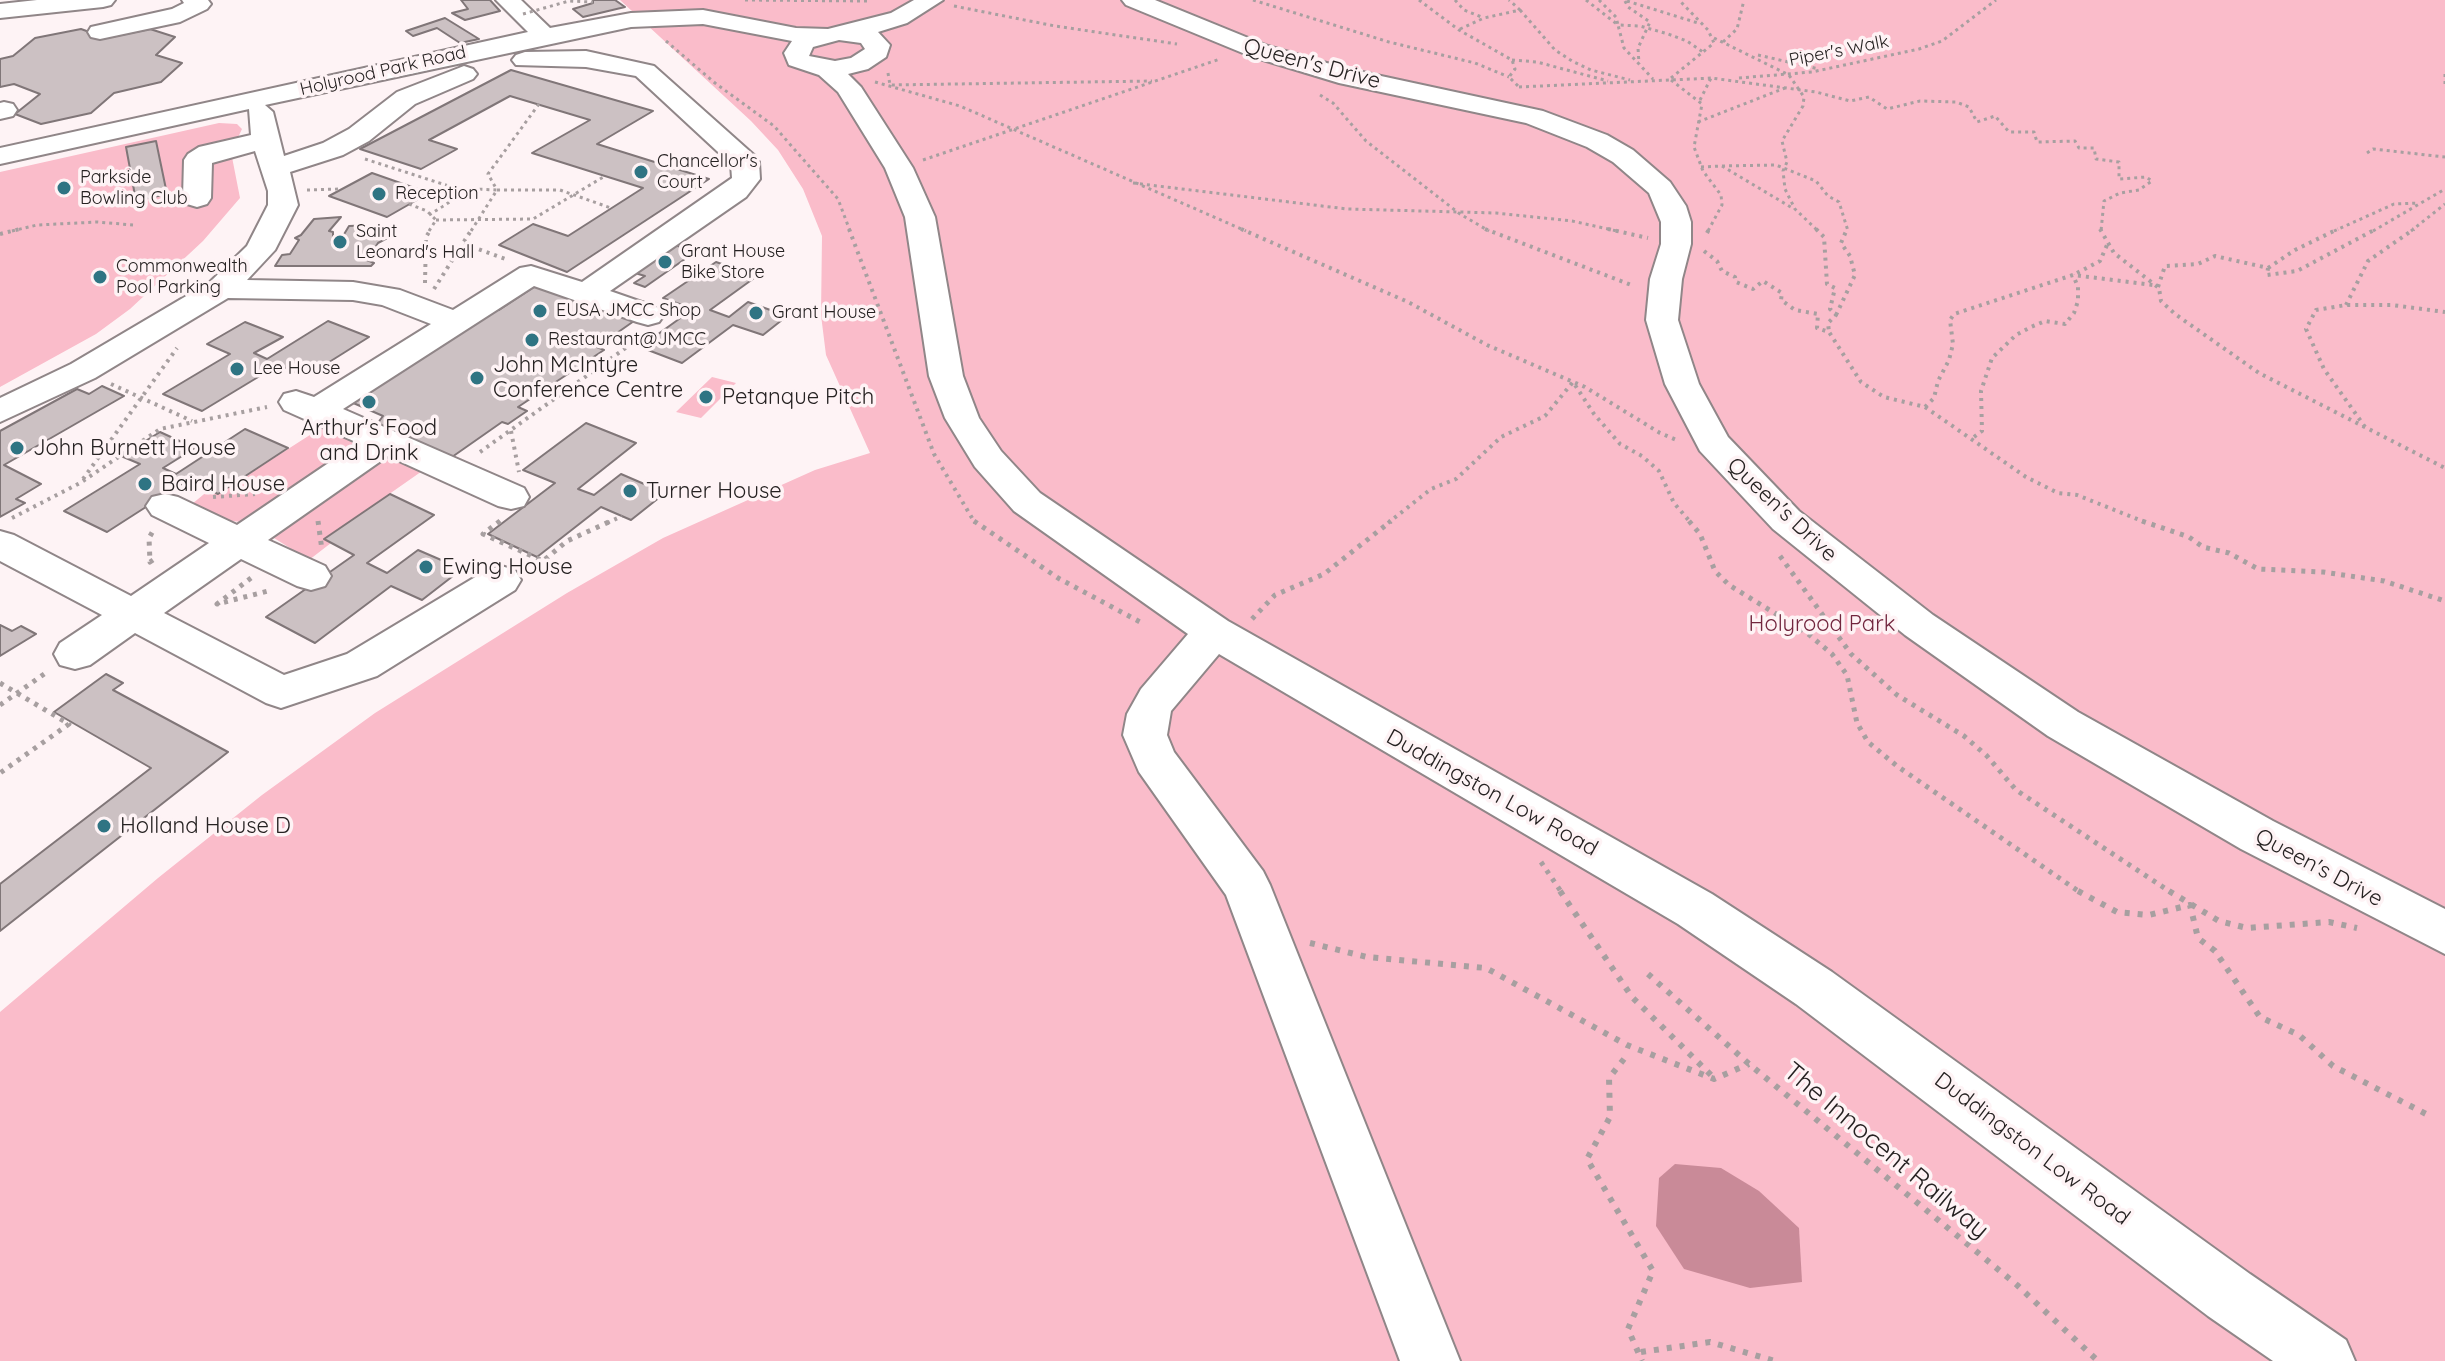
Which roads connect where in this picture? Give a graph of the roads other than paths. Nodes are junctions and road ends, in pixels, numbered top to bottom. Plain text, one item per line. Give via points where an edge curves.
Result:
1 (103, 0) edge
2 (931, 0) edge
3 (1134, 0) edge
4 (204, 1) edge
5 (515, 7) edge
6 (0, 11) edge
7 (899, 18) junction
8 (768, 30) junction
9 (100, 32) dead end
10 (835, 34) junction
11 (545, 36) junction
12 (876, 41) junction
13 (796, 53) junction
14 (586, 59) junction
15 (848, 76) junction
16 (605, 91) dead end
17 (257, 100) junction
18 (342, 110) dead end
19 (373, 123) junction
20 (270, 154) junction
21 (0, 156) edge
22 (197, 198) dead end
23 (221, 289) junction
24 (587, 293) junction
25 (648, 315) road end
26 (456, 322) junction
27 (0, 411) edge
28 (384, 442) junction
29 (516, 487) road end
30 (165, 506) dead end
31 (239, 541) junction
32 (0, 544) edge
33 (316, 566) road end
34 (501, 580) dead end
35 (133, 614) junction
36 (1214, 632) junction
37 (75, 654) road end
38 (2445, 933) edge
39 (1430, 1361) edge
40 (2325, 1361) edge

1 - 6 street
2 - 7 street
3 - 38 street, Queen's Drive via 1234,42 1339,75 1534,117 1597,141 1633,164 1660,188 1676,222 1663,296 1669,352 1713,443 1755,490 1816,546 1919,625 2063,724 2257,835
4 - 9 street via 180,15
5 - 11 street
7 - 10 street
7 - 12 street
8 - 10 street
8 - 11 street, Holyrood Park Road via 714,18 669,17
8 - 13 street via 790,42
10 - 12 street
10 - 13 street via 804,42
11 - 17 street, Holyrood Park Road via 345,68
12 - 15 street via 875,55
13 - 15 street via 806,65
14 - 16 street
14 - 19 street via 523,60 466,73 417,92
14 - 24 street via 637,67 654,77 745,162 746,179
15 - 36 street, Duddingston Low Road via 920,217 946,376 962,418 988,459 1027,502
17 - 20 street
17 - 21 street, Holyrood Park Road
18 - 19 street via 350,120
19 - 20 street via 333,149
20 - 22 street via 209,153 198,160
20 - 23 street via 283,205 260,250
23 - 26 street via 353,291 420,303
23 - 27 street via 83,371
24 - 25 street
24 - 26 street via 531,275
26 - 28 street via 306,406
28 - 29 street via 453,471
28 - 31 street
30 - 31 street
31 - 33 street
31 - 35 street
32 - 35 street
34 - 35 street via 362,665 281,692
35 - 37 street
36 - 39 street via 1156,700 1145,735 1155,760 1246,885
36 - 40 street, Duddingston Low Road via 1695,909 1814,988

